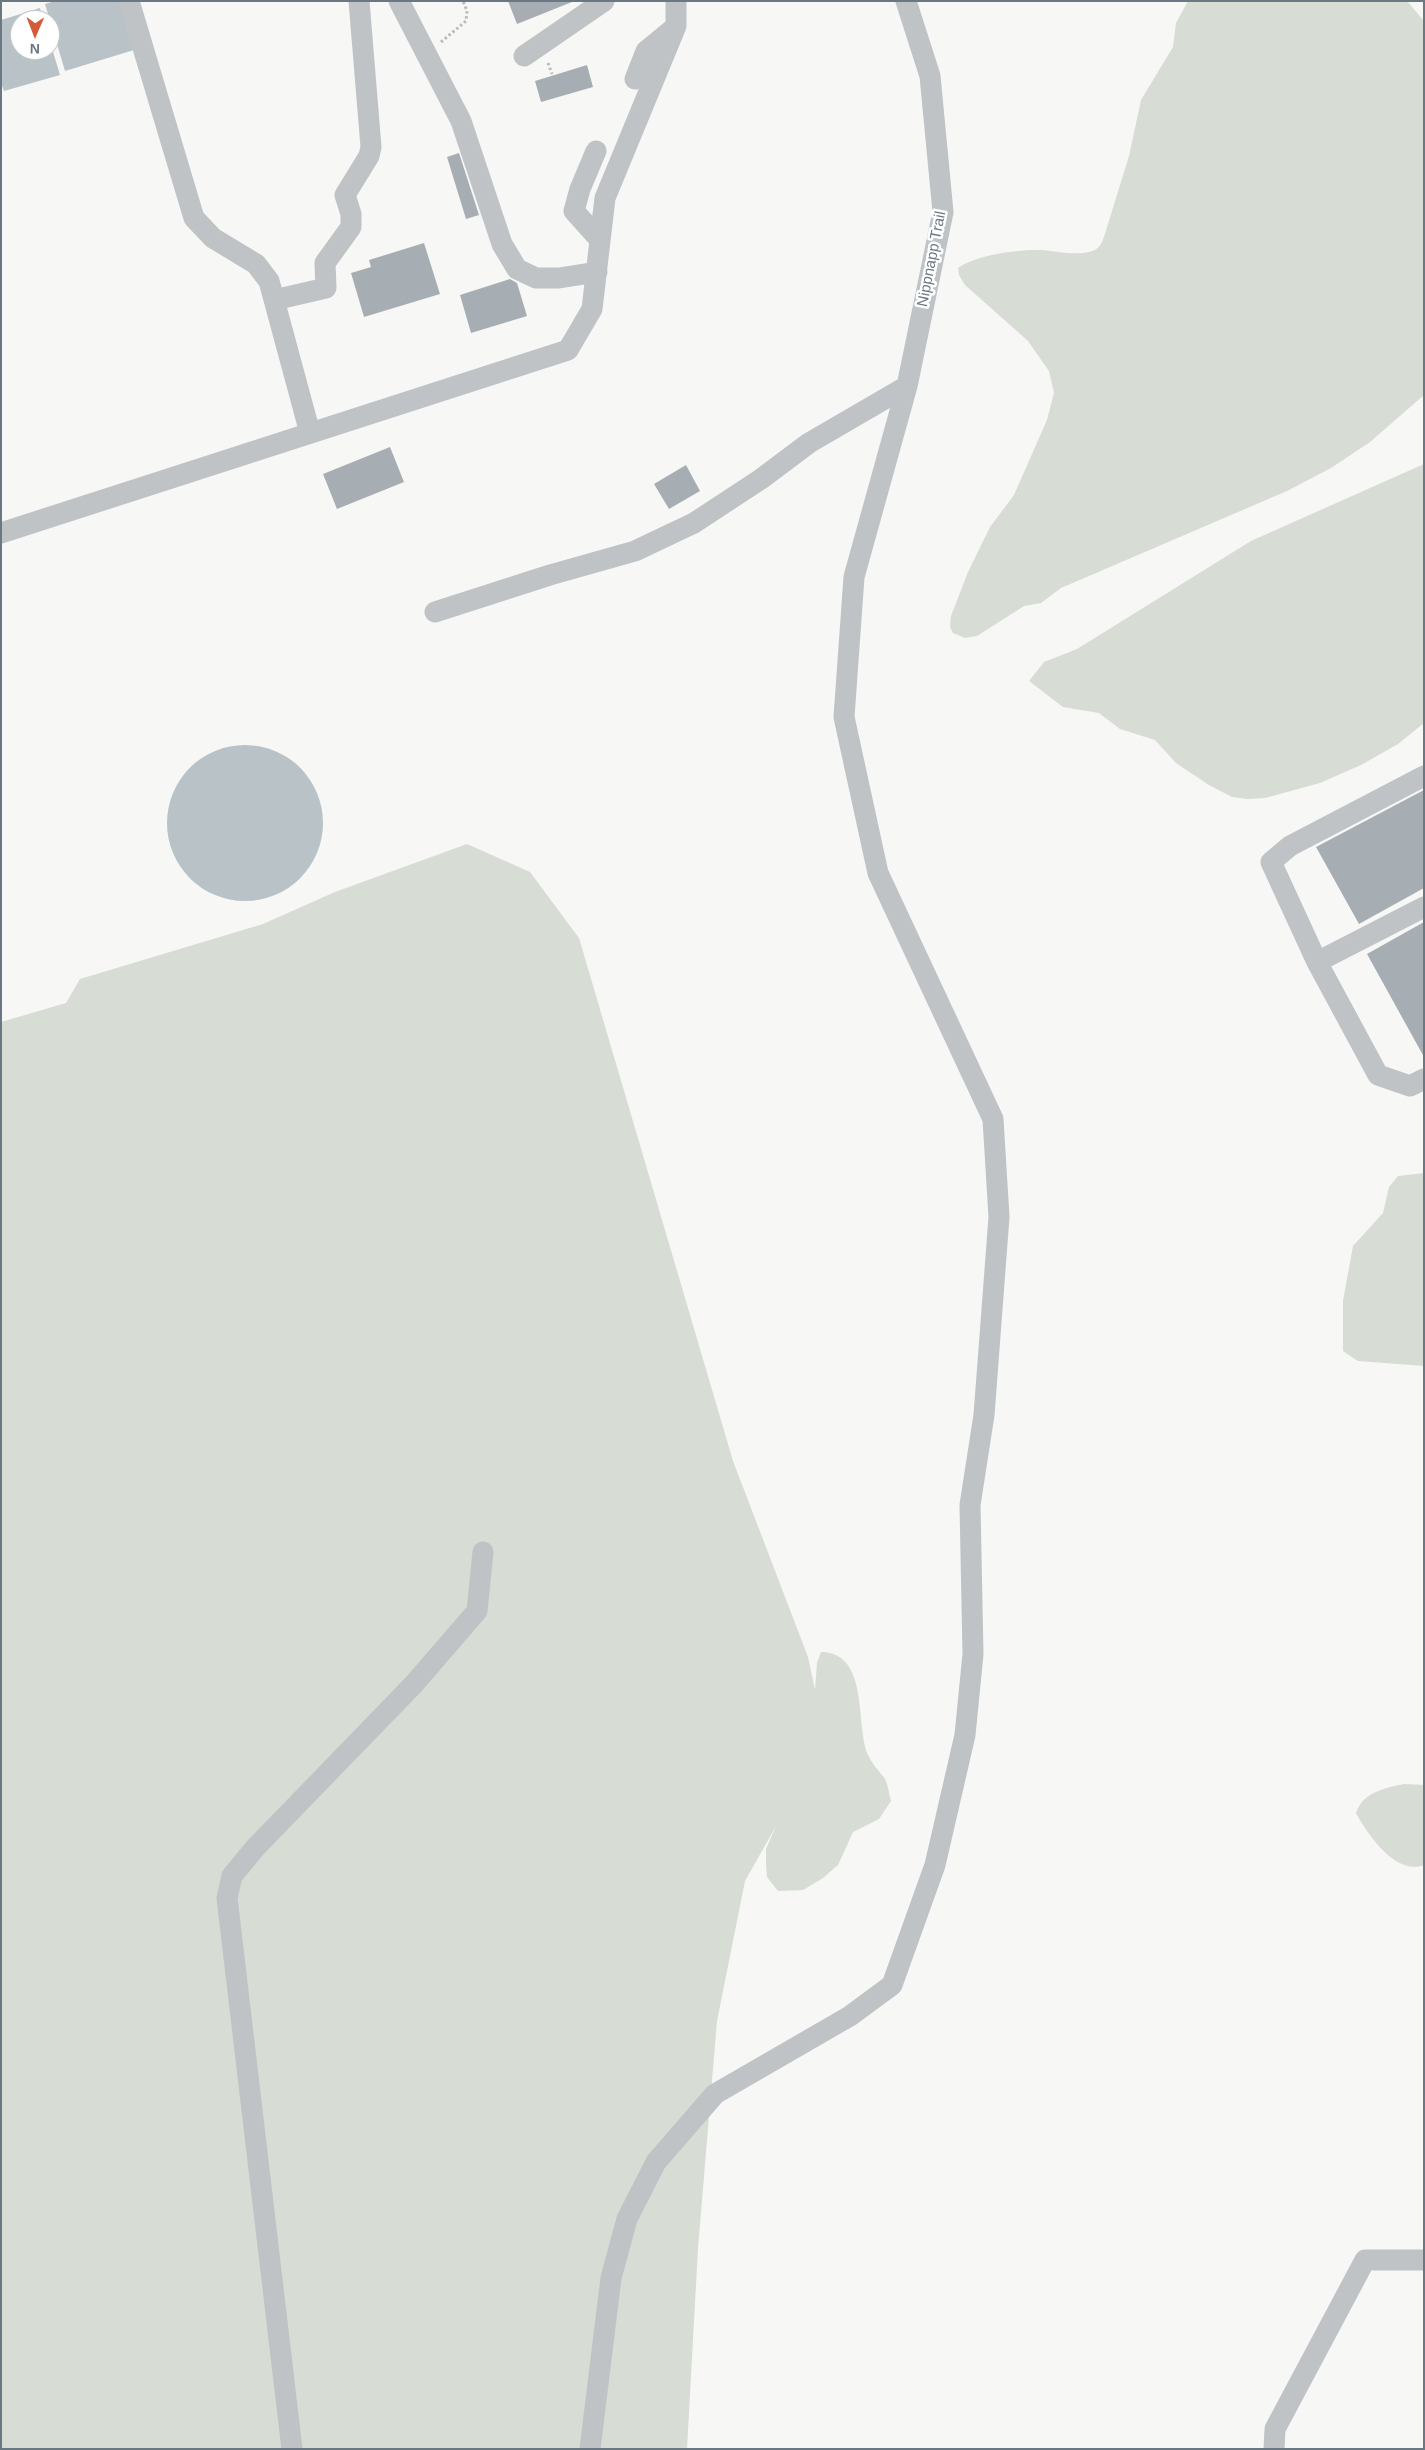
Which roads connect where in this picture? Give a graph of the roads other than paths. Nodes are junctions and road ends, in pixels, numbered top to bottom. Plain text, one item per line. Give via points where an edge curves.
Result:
1 (129, 1) edge
2 (359, 1) edge
3 (399, 1) edge
4 (604, 1) edge
5 (676, 1) edge
6 (906, 1) edge
7 (676, 26) junction
8 (524, 56) dead end
9 (635, 79) dead end
10 (596, 151) dead end
11 (600, 240) junction
12 (597, 272) junction
13 (274, 300) junction
14 (907, 386) junction
15 (310, 434) junction
16 (1, 533) edge
17 (435, 612) dead end
18 (1424, 776) edge
19 (1424, 907) edge
20 (1317, 962) junction
21 (1424, 1079) edge
22 (483, 1552) dead end
23 (1424, 2260) edge
24 (292, 2449) edge
25 (590, 2449) edge
26 (1274, 2449) edge

1 - 13 lane via 194,218 213,238 256,264 269,281
2 - 13 lane via 371,147 369,156 345,195 351,227 326,263 326,288
3 - 12 lane via 461,120 502,244 517,269 536,278
4 - 8 lane
5 - 7 lane
6 - 14 lane, Nippnapp Trail via 930,76 943,212
7 - 9 lane via 646,51
7 - 11 lane via 605,198
10 - 11 lane via 574,211
11 - 12 lane
12 - 15 lane via 592,309 568,350
13 - 15 lane
14 - 17 lane via 809,443 694,523 635,551
14 - 25 lane, Nippnapp Trail via 854,577 844,717 878,873 993,1119 999,1217 984,1415 970,1505 973,1654 966,1735 934,1865 892,1985 850,2016 715,2094 656,2162 627,2219 611,2278
15 - 16 lane
18 - 20 lane via 1290,846 1271,862
19 - 20 lane
20 - 21 lane via 1378,1075 1410,1086
22 - 24 lane via 477,1611 414,1684 255,1848 232,1876 227,1898
23 - 26 lane via 1365,2260 1274,2429

